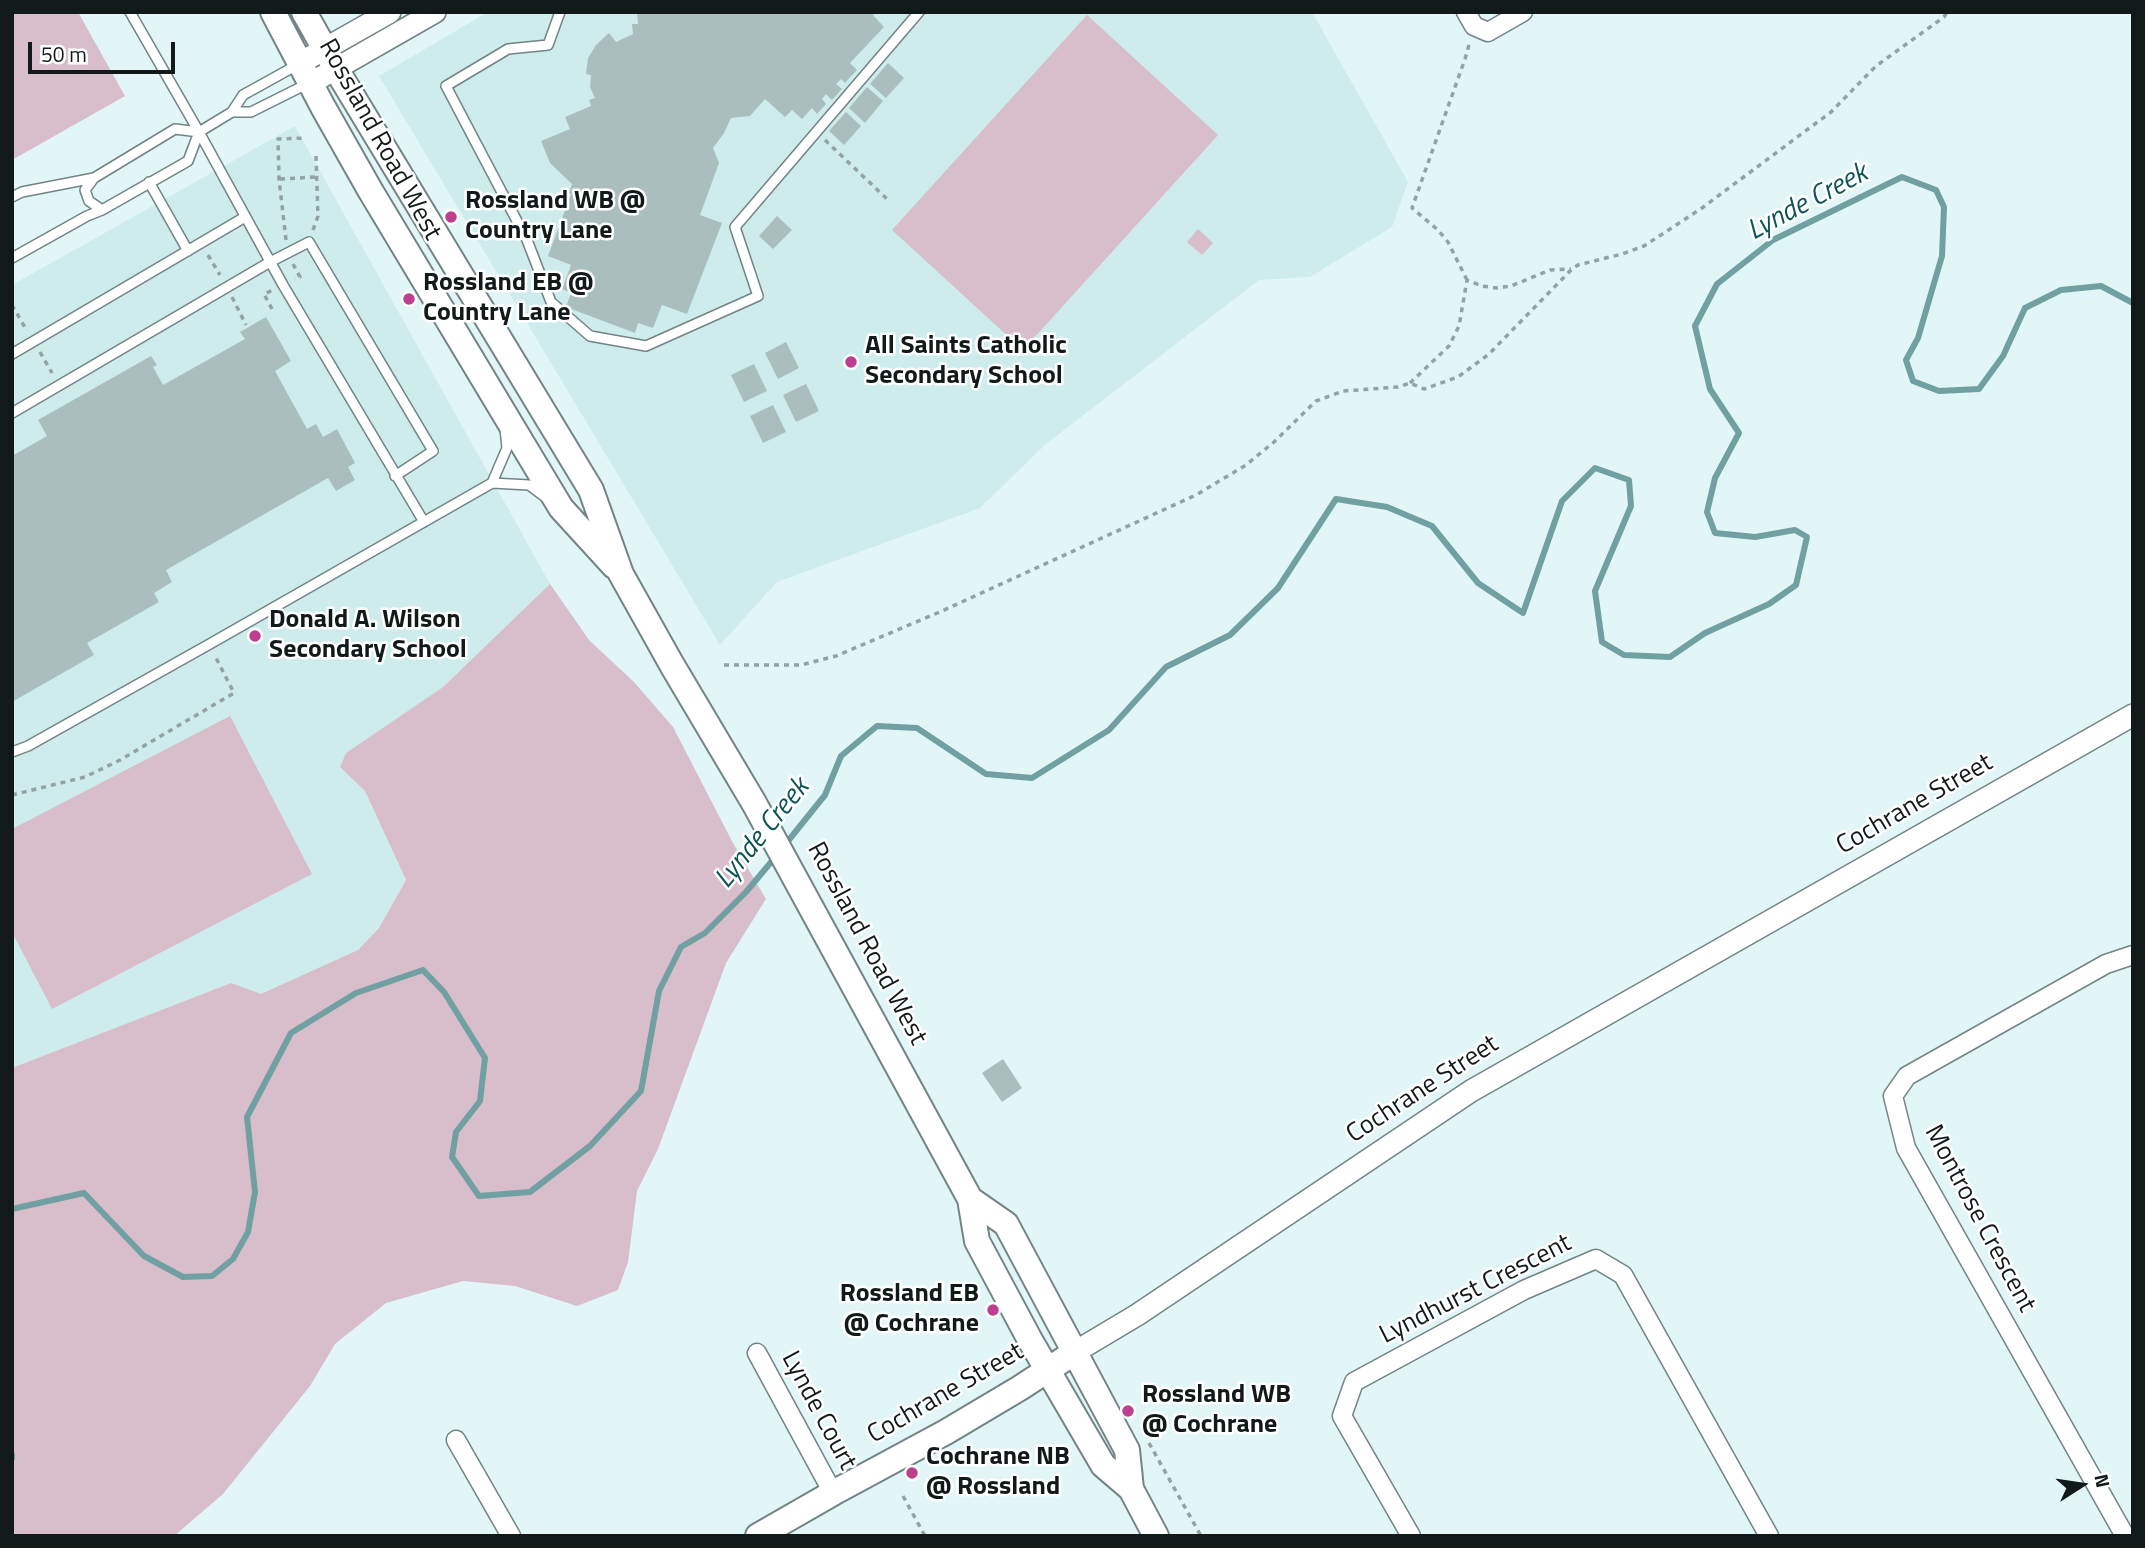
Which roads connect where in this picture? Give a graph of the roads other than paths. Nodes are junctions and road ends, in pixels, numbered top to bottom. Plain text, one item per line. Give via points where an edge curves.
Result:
1 (130, 12) edge
2 (273, 12) edge
3 (304, 12) edge
4 (390, 12) edge
5 (435, 12) edge
6 (561, 12) edge
7 (919, 12) edge
8 (1523, 12) edge
9 (1470, 19) edge
10 (331, 59) junction
11 (305, 73) junction
12 (232, 112) junction
13 (199, 132) junction
14 (94, 178) junction
15 (149, 182) junction
16 (12, 197) edge
17 (102, 210) junction
18 (245, 217) junction
19 (188, 251) junction
20 (12, 258) edge
21 (270, 262) junction
22 (12, 354) edge
23 (503, 411) junction
24 (12, 413) edge
25 (396, 476) junction
26 (492, 483) junction
27 (561, 508) junction
28 (424, 522) junction
29 (621, 575) junction
30 (2133, 715) edge
31 (12, 752) edge
32 (2133, 955) edge
33 (970, 1199) junction
34 (1074, 1352) junction
35 (757, 1353) dead end
36 (1048, 1370) junction
37 (456, 1440) dead end
38 (1131, 1489) junction
39 (833, 1493) junction
40 (511, 1536) edge
41 (758, 1536) edge
42 (1156, 1536) edge
43 (1411, 1536) edge
44 (1769, 1536) edge
45 (2125, 1536) edge

1 - 13 lane
2 - 11 main road, Rossland Road West
3 - 10 main road, Rossland Road West
4 - 10 street
5 - 10 street
6 - 7 lane via 548,45 508,49 446,86 527,240 551,303 590,336 646,346 758,296 735,227
8 - 9 street via 1488,32
10 - 11 street
10 - 29 main road, Rossland Road West via 592,490
11 - 12 lane via 251,112
11 - 12 lane via 243,95
11 - 23 main road, Rossland Road West
12 - 13 lane
13 - 14 lane via 175,129
13 - 15 lane via 188,161
13 - 18 lane
14 - 16 lane
14 - 17 lane via 85,190 89,201
15 - 17 lane
15 - 19 lane
17 - 20 lane
18 - 19 lane
18 - 21 lane
19 - 22 lane
21 - 24 lane
21 - 25 lane
21 - 25 lane via 309,242 433,451
23 - 26 lane via 507,448
23 - 27 main road, Rossland Road West
25 - 28 lane
26 - 27 lane via 529,485
26 - 28 lane
27 - 29 main road, Rossland Road West
28 - 31 lane
29 - 33 main road, Rossland Road West via 801,887
30 - 34 street, Cochrane Street via 1471,1091 1137,1315
32 - 45 street, Montrose Crescent via 2106,964 1907,1076 1893,1096 1906,1147
33 - 34 main road, Rossland Road West via 1006,1224
33 - 36 main road, Rossland Road West via 977,1241
34 - 36 main road, Cochrane Street
34 - 38 main road, Rossland Road West via 1127,1450
35 - 39 street, Lynde Court
36 - 38 main road, Rossland Road West via 1103,1465
36 - 39 main road, Cochrane Street
37 - 40 street
38 - 42 main road, Rossland Road West
39 - 41 main road, Cochrane Street
43 - 44 street, Lyndhurst Crescent via 1342,1416 1354,1382 1524,1290 1596,1259 1623,1275

